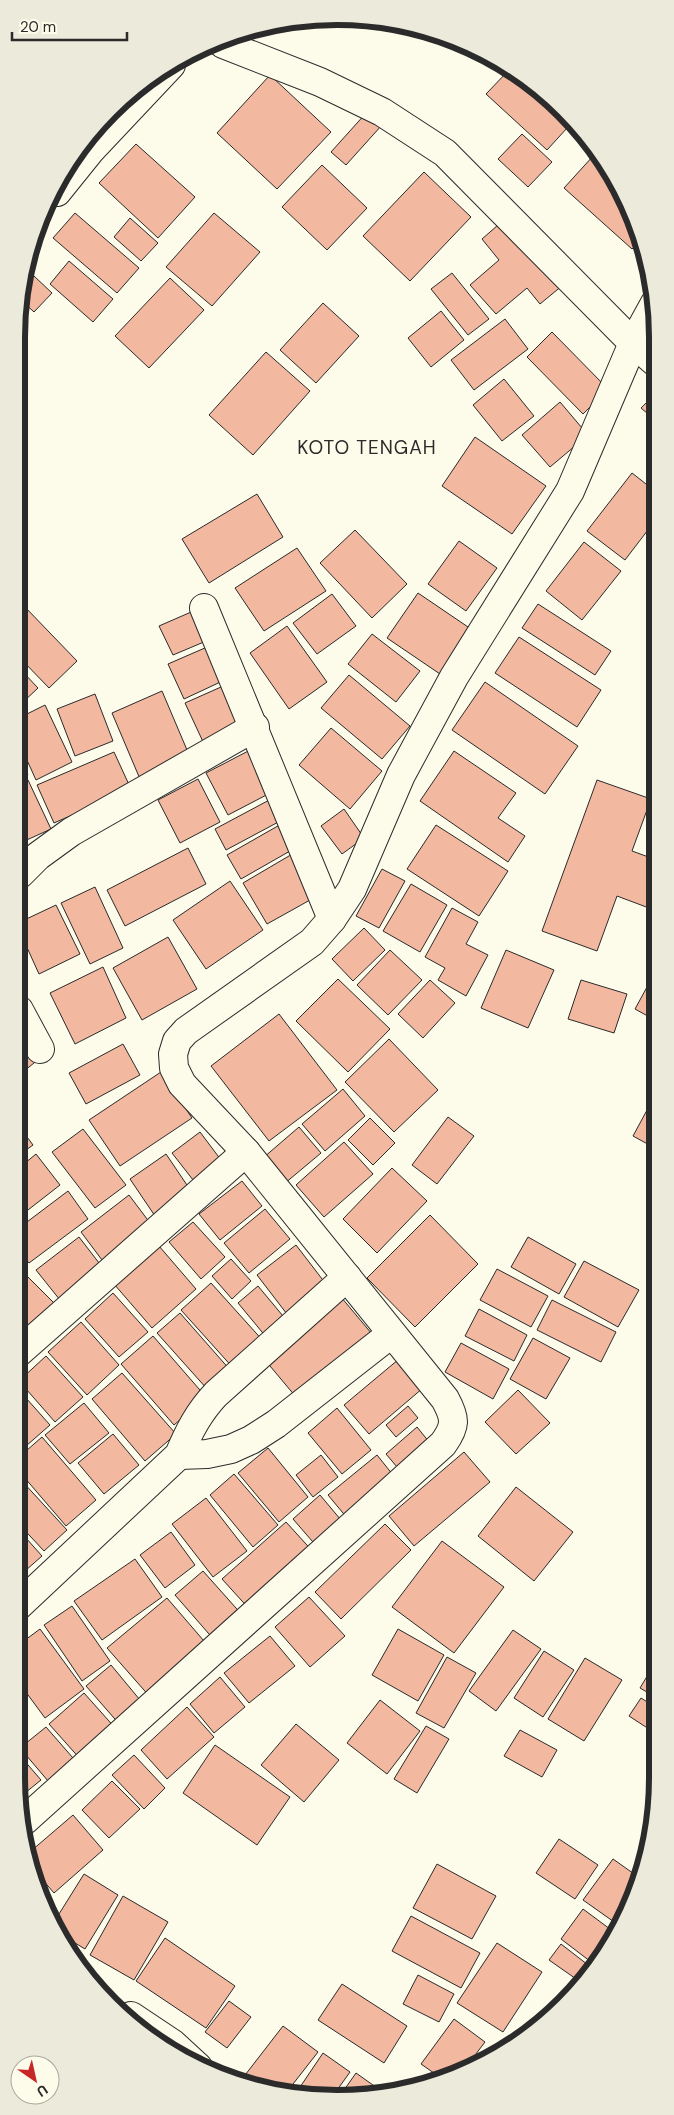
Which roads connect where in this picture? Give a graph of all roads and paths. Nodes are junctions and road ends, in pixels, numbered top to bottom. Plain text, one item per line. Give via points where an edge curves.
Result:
1 (227, 46) edge
2 (151, 87) edge
3 (74, 171) edge
4 (648, 316) edge
5 (633, 343) junction
6 (649, 357) edge
7 (204, 608) dead end
8 (254, 727) junction
9 (25, 869) edge
10 (332, 919) junction
11 (25, 1021) edge
12 (40, 1048) dead end
13 (246, 1152) junction
14 (347, 1277) junction
15 (391, 1334) junction
16 (25, 1347) edge
17 (179, 1455) junction
18 (25, 1599) edge
19 (28, 1817) edge

1 - 5 street via 320,82 382,112 445,153
2 - 3 street
4 - 5 street
5 - 6 street
5 - 10 street via 570,491 454,678 400,775 352,889
7 - 8 street
8 - 9 street via 71,832
8 - 10 street
10 - 13 street via 312,942 176,1041 172,1054 174,1068 182,1084
11 - 12 street
13 - 14 street
13 - 16 street
14 - 15 street
14 - 17 street via 216,1394 201,1410
15 - 17 street via 251,1440 231,1449 207,1454
15 - 19 street via 451,1410 454,1419 452,1432 444,1444
17 - 18 street

